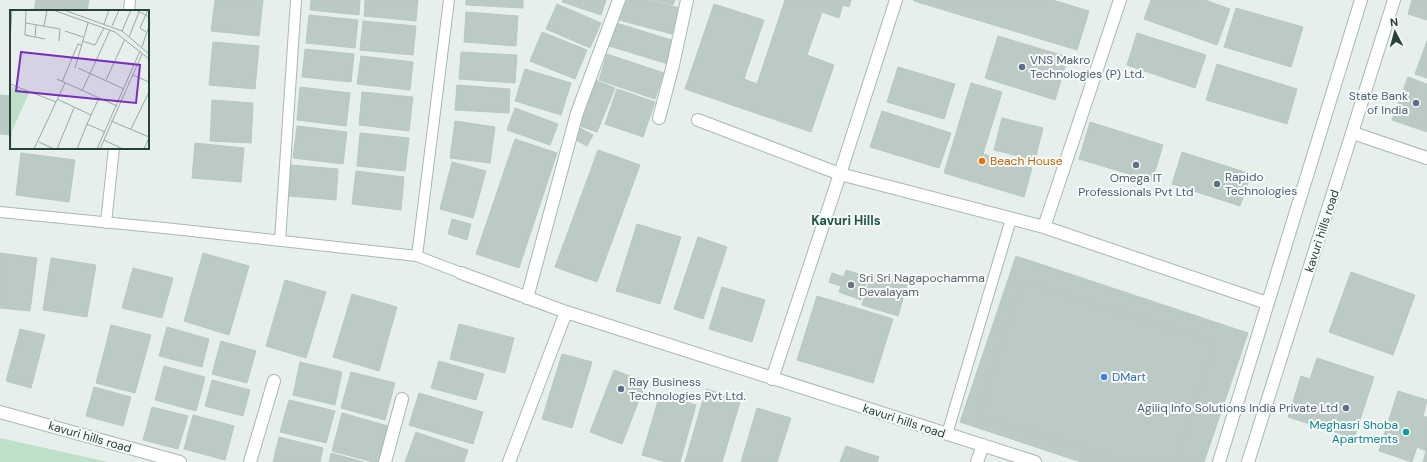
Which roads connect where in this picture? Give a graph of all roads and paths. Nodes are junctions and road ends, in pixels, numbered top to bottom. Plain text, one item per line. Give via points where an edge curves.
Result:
1 (130, 0) edge
2 (296, 0) edge
3 (449, 0) edge
4 (619, 0) edge
5 (687, 0) edge
6 (896, 0) edge
7 (1120, 0) edge
8 (1361, 0) edge
9 (1394, 0) edge
10 (129, 10) edge
11 (659, 118) dead end
12 (698, 120) dead end
13 (1353, 133) junction
14 (114, 149) edge
15 (1427, 158) edge
16 (840, 174) junction
17 (0, 212) edge
18 (1011, 219) junction
19 (106, 222) junction
20 (1044, 227) junction
21 (280, 241) junction
22 (417, 256) junction
23 (461, 273) joint
24 (526, 298) junction
25 (1267, 303) junction
26 (566, 312) junction
27 (772, 379) junction
28 (274, 381) dead end
29 (402, 399) dead end
30 (0, 412) edge
31 (947, 434) junction
32 (983, 445) junction
33 (180, 462) edge
34 (250, 462) edge
35 (385, 462) edge
36 (509, 462) edge
37 (977, 462) edge
38 (1035, 462) edge
39 (1219, 462) edge
40 (1248, 462) edge

1 - 10 lane
2 - 21 lane
3 - 22 lane
4 - 24 street via 577,113
5 - 11 street
6 - 16 street
7 - 20 street
8 - 25 street
9 - 13 street, kavuri hills road
12 - 16 street
13 - 15 street
13 - 40 street, kavuri hills road
14 - 19 lane
16 - 18 street
16 - 27 street
17 - 19 lane
18 - 20 street
18 - 31 lane
19 - 21 lane
20 - 25 street
21 - 22 lane
22 - 23 lane
23 - 24 street, kavuri hills road
24 - 26 street, kavuri hills road
25 - 39 street
26 - 27 street, kavuri hills road
26 - 36 street
27 - 31 street, kavuri hills road
28 - 34 street
29 - 35 street
30 - 33 street, kavuri hills road
31 - 32 street, kavuri hills road
32 - 37 street
32 - 38 street, kavuri hills road

